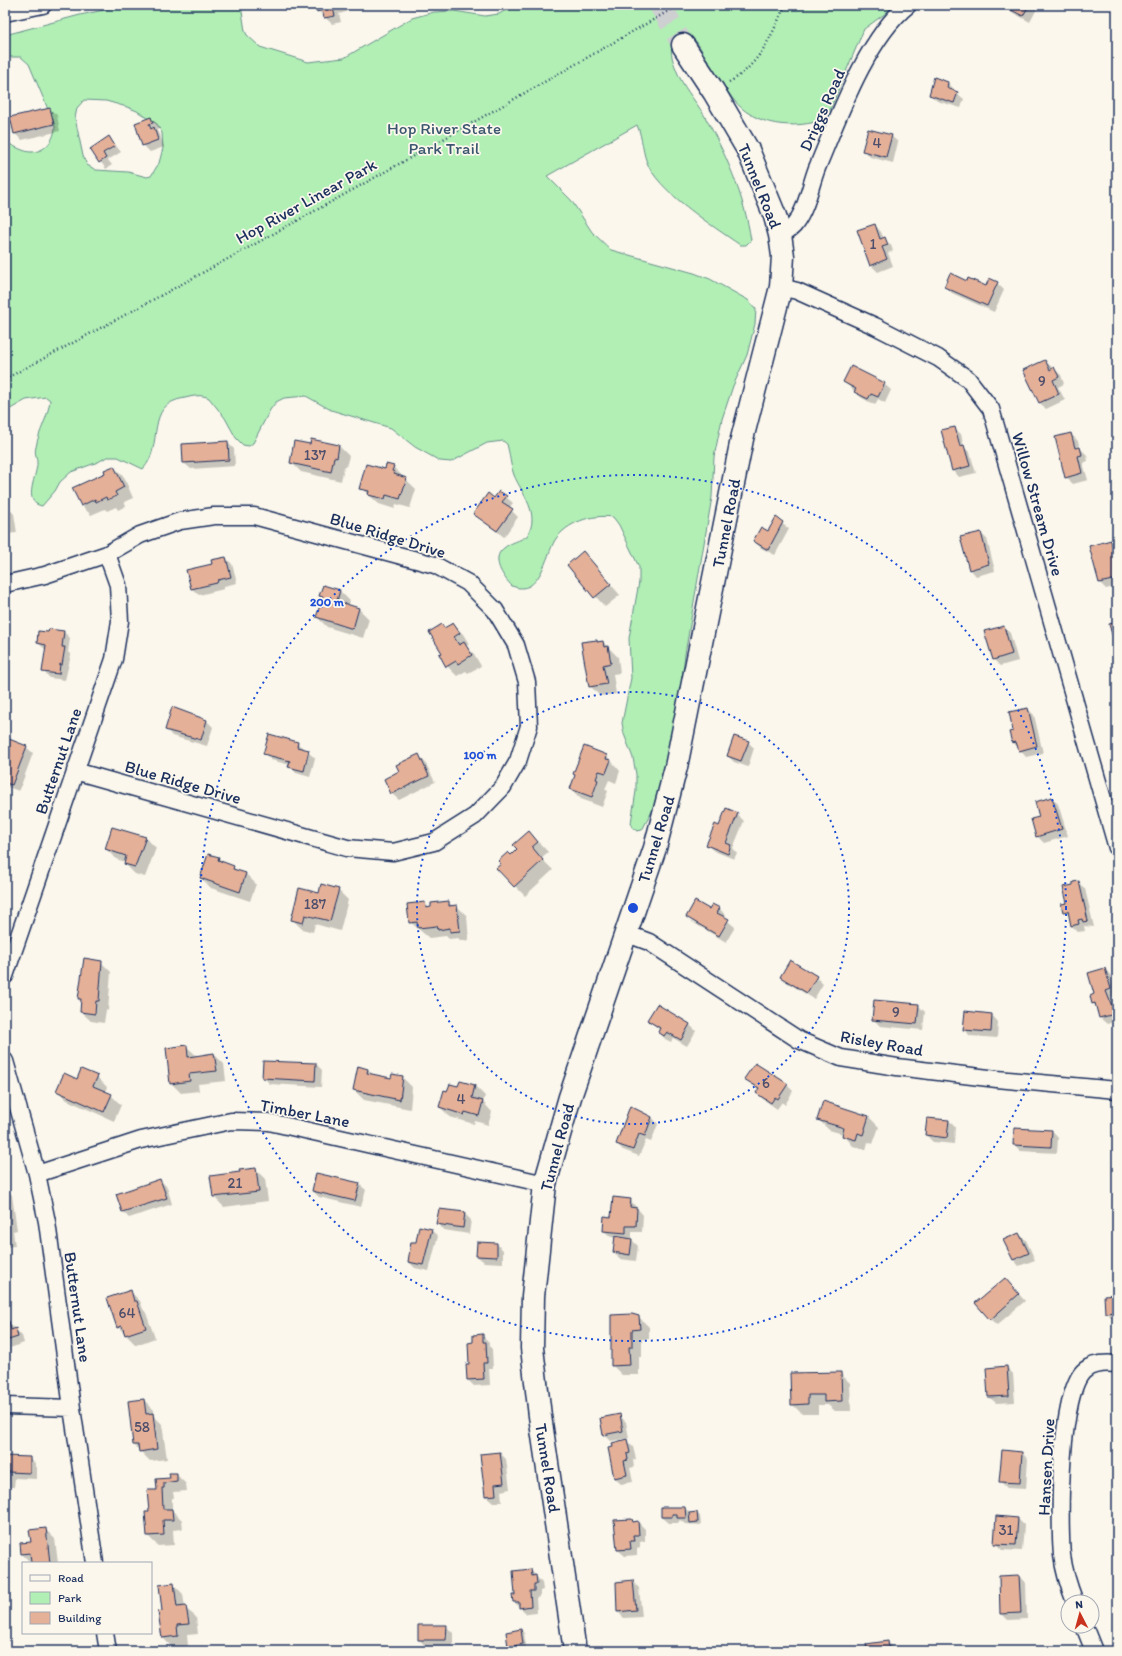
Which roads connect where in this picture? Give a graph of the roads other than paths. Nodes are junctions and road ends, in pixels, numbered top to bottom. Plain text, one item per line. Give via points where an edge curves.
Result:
1 (43, 5) edge
2 (908, 5) edge
3 (5, 13) edge
4 (683, 45) tunnel mouth
5 (780, 235) junction
6 (781, 287) junction
7 (107, 554) junction
8 (5, 584) edge
9 (75, 771) junction
10 (1117, 848) edge
11 (625, 933) junction
12 (5, 976) edge
13 (5, 1061) edge
14 (1117, 1090) edge
15 (37, 1174) junction
16 (545, 1184) junction
17 (1117, 1364) edge
18 (5, 1406) edge
19 (72, 1408) junction
20 (94, 1562) edge
21 (1071, 1594) edge
22 (105, 1634) edge
23 (1087, 1634) edge
24 (108, 1651) edge
25 (574, 1651) edge
26 (1094, 1651) edge

1 - 3 street
2 - 5 street, Driggs Road via 881,34 861,68 816,170 803,209 794,226
4 - 5 main road, Tunnel Road via 748,150
5 - 6 main road, Tunnel Road via 783,256
6 - 10 street, Willow Stream Drive via 797,290 938,358 968,379 991,409
6 - 11 main road, Tunnel Road via 742,439 676,767 655,848
7 - 8 street, Blue Ridge Drive via 44,575
7 - 9 street, Butternut Lane via 118,585 120,621 114,659
7 - 9 street, Blue Ridge Drive via 140,535 180,521 214,516 254,516 435,565 468,583 495,610 516,645 527,682 528,726 518,761 503,787 475,816 434,842 393,852 347,848
9 - 12 street, Butternut Lane
11 - 14 street, Risley Road via 649,942 799,1040 841,1058 997,1079
11 - 16 main road, Tunnel Road via 570,1097
13 - 15 street, Butternut Lane
15 - 16 street, Timber Lane via 141,1140 231,1121 270,1122
15 - 19 street, Butternut Lane via 47,1222
16 - 25 main road, Tunnel Road via 533,1296 532,1348
17 - 21 street, Hansen Drive via 1101,1363 1085,1369 1074,1383 1068,1411 1061,1471 1062,1556
18 - 19 street
19 - 20 street, Butternut Lane
22 - 24 street
23 - 26 street

